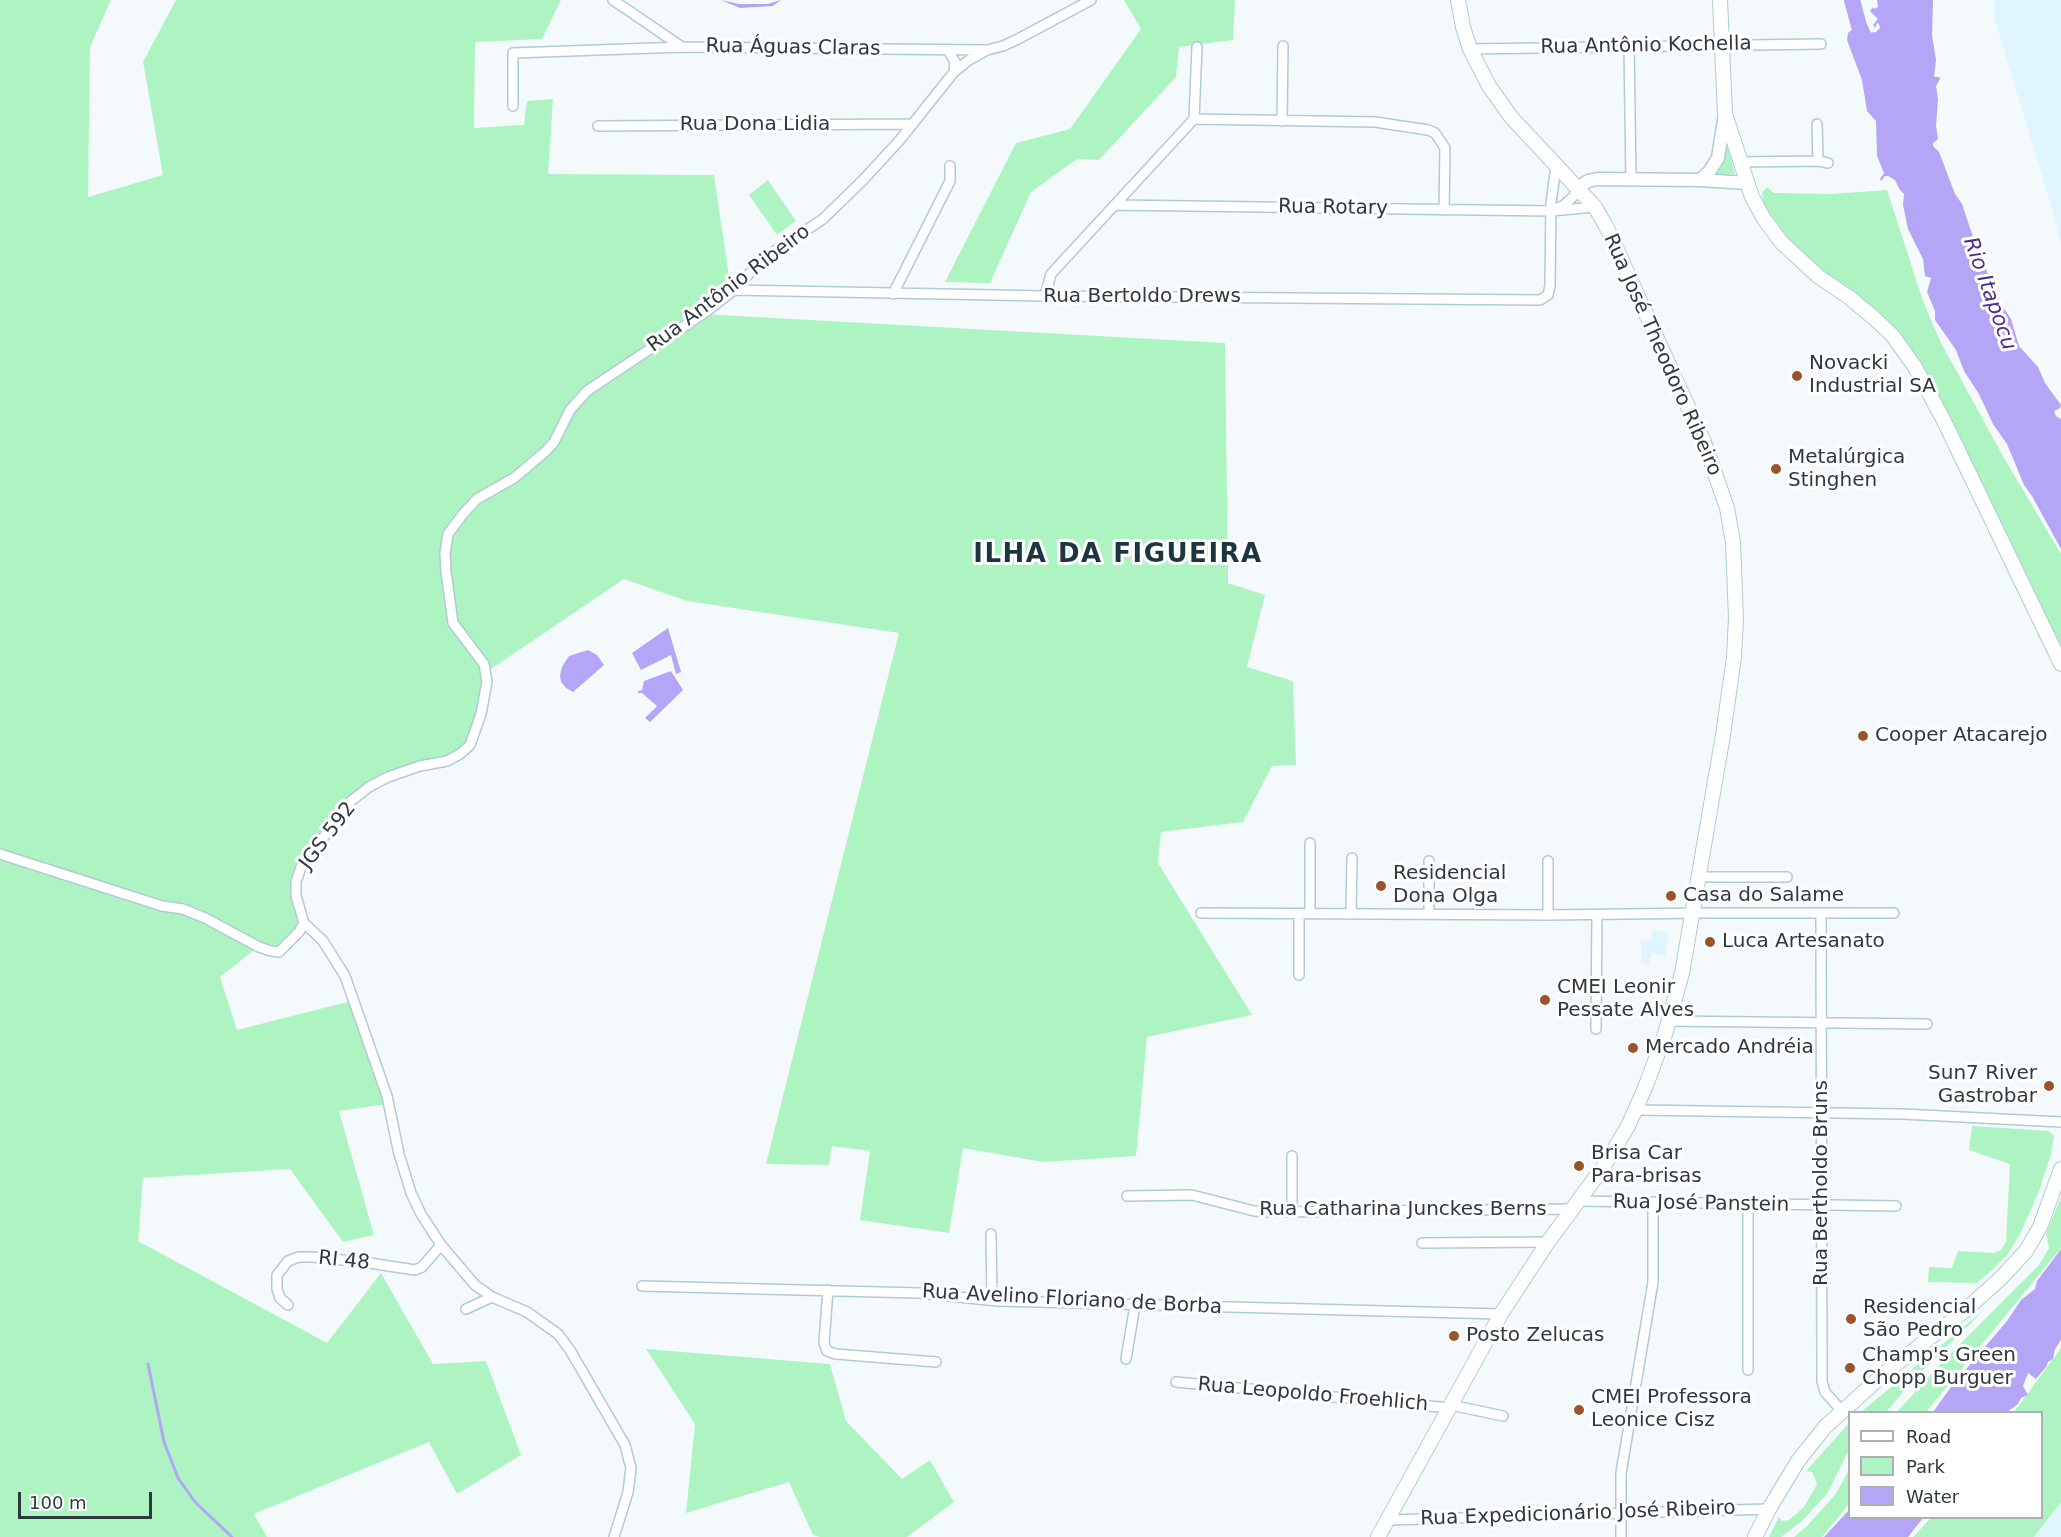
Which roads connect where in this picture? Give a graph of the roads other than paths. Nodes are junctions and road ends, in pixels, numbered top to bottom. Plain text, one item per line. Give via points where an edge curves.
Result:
1 (613, 0) edge
2 (1091, 0) edge
3 (1458, 0) edge
4 (1720, 0) edge
5 (1821, 44) dead end
6 (1723, 45) junction
7 (1283, 46) dead end
8 (1629, 46) junction
9 (682, 47) junction
10 (1197, 47) dead end
11 (1470, 49) junction
12 (948, 50) junction
13 (987, 50) junction
14 (954, 72) junction
15 (513, 106) dead end
16 (1725, 114) junction
17 (1194, 119) junction
18 (1282, 121) junction
19 (913, 124) junction
20 (1817, 124) dead end
21 (598, 126) dead end
22 (1818, 161) junction
23 (1739, 162) junction
24 (1828, 163) dead end
25 (1556, 165) junction
26 (950, 166) dead end
27 (1631, 179) junction
28 (1700, 180) junction
29 (1747, 183) junction
30 (1577, 189) junction
31 (1116, 205) junction
32 (1595, 207) junction
33 (1444, 210) junction
34 (1551, 211) junction
35 (734, 290) junction
36 (893, 294) junction
37 (1045, 296) junction
38 (478, 653) joint
39 (2061, 664) edge
40 (1310, 843) dead end
41 (0, 854) edge
42 (1352, 858) dead end
43 (1428, 861) dead end
44 (1548, 861) dead end
45 (1699, 877) junction
46 (1787, 877) dead end
47 (1201, 913) dead end
48 (1821, 913) junction
49 (1894, 913) dead end
50 (1305, 914) junction
51 (1352, 914) junction
52 (1429, 914) junction
53 (1692, 914) junction
54 (1548, 915) junction
55 (1597, 915) junction
56 (304, 923) junction
57 (1299, 975) dead end
58 (1669, 1021) junction
59 (1821, 1022) junction
60 (1927, 1024) dead end
61 (1596, 1029) dead end
62 (1636, 1110) junction
63 (1821, 1113) junction
64 (2061, 1122) edge
65 (1292, 1156) dead end
66 (2061, 1169) edge
67 (1127, 1196) dead end
68 (1653, 1203) junction
69 (1748, 1204) junction
70 (1576, 1205) junction
71 (1822, 1206) junction
72 (1896, 1206) dead end
73 (1292, 1211) junction
74 (991, 1234) dead end
75 (1548, 1242) junction
76 (1422, 1243) dead end
77 (441, 1245) junction
78 (642, 1286) dead end
79 (828, 1290) junction
80 (492, 1297) junction
81 (992, 1300) junction
82 (288, 1305) dead end
83 (1135, 1305) junction
84 (466, 1309) dead end
85 (1501, 1314) junction
86 (1126, 1359) dead end
87 (936, 1362) dead end
88 (1748, 1370) dead end
89 (1176, 1382) dead end
90 (1450, 1406) junction
91 (1841, 1410) junction
92 (1503, 1416) dead end
93 (1769, 1509) junction
94 (1621, 1514) junction
95 (1388, 1520) junction
96 (614, 1537) edge
97 (1378, 1537) edge
98 (1621, 1537) edge
99 (1755, 1537) edge

1 - 9 street, Rua Águas Claras
2 - 13 street, Rua Antônio Ribeiro via 1018,39
3 - 11 main road, Rua José Theodoro Ribeiro
4 - 6 main road
5 - 6 street, Rua Antônio Kochella
6 - 8 street, Rua Antônio Kochella
6 - 16 main road
7 - 18 street
8 - 11 street, Rua Antônio Kochella
8 - 27 street
9 - 12 street, Rua Águas Claras
9 - 15 street via 513,53
10 - 17 street
11 - 25 main road, Rua José Theodoro Ribeiro via 1511,117
12 - 13 street, Rua Águas Claras
12 - 14 street via 955,62
13 - 14 street, Rua Antônio Ribeiro
14 - 19 street, Rua Antônio Ribeiro
16 - 23 main road
16 - 28 street via 1718,158
17 - 18 street
17 - 31 street
18 - 33 street via 1390,122 1435,133 1445,148
19 - 21 street, Rua Dona Lidia
19 - 35 street, Rua Antônio Ribeiro via 823,219 763,258
20 - 22 street
22 - 23 street
22 - 24 street
23 - 29 main road
25 - 30 main road, Rua José Theodoro Ribeiro
25 - 34 street
26 - 36 street via 950,181
27 - 28 street
27 - 30 street via 1597,179
28 - 29 street
29 - 39 main road via 1764,219 1782,243 1820,278 1874,318 1911,359
30 - 32 main road, Rua José Theodoro Ribeiro
30 - 34 street via 1564,205
31 - 33 street, Rua Rotary
31 - 37 street via 1051,274
32 - 34 street, Rua Rotary
32 - 45 main road, Rua José Theodoro Ribeiro via 1704,442 1727,508 1733,542 1734,657
33 - 34 street, Rua Rotary
34 - 37 street, Rua Bertoldo Drews via 1550,286 1548,295 1540,300
35 - 36 street, Rua Bertoldo Drews
35 - 38 street, Rua Antônio Ribeiro via 587,391 570,410 546,451 514,478 477,500 448,534 446,572 453,623
36 - 37 street, Rua Bertoldo Drews
38 - 56 street, JGS 592 via 487,682 470,746 447,761 388,777 351,801 301,867 297,896
40 - 50 street
41 - 56 street via 162,906 183,909 272,951 279,952
42 - 51 street
43 - 52 street
44 - 54 street
45 - 46 street
45 - 53 main road, Rua José Theodoro Ribeiro
47 - 50 street
48 - 49 street
48 - 53 street
48 - 59 street, Rua Bertholdo Bruns
50 - 51 street
50 - 57 street
51 - 52 street
52 - 54 street
53 - 55 street
53 - 58 main road, Rua José Theodoro Ribeiro
54 - 55 street
55 - 61 street
56 - 77 street via 323,941 345,976 387,1096 411,1193
58 - 59 street
58 - 62 main road, Rua José Theodoro Ribeiro
59 - 60 street
59 - 63 street, Rua Bertholdo Bruns
62 - 63 street
62 - 70 main road, Rua José Theodoro Ribeiro
63 - 64 street
63 - 71 street, Rua Bertholdo Bruns
65 - 73 street
66 - 91 main road via 2040,1227 2026,1251 2000,1280
67 - 73 street, Rua Catharina Junckes Berns via 1192,1195 1254,1211
68 - 69 street, Rua José Panstein
68 - 70 street, Rua José Panstein
68 - 94 street via 1653,1282 1621,1473
69 - 71 street, Rua José Panstein
69 - 88 street
70 - 73 street, Rua Catharina Junckes Berns
70 - 75 main road, Rua José Theodoro Ribeiro
71 - 72 street, Rua José Panstein
71 - 91 street, Rua Bertholdo Bruns via 1822,1381 1827,1395
74 - 81 street
75 - 76 street
75 - 85 main road, Rua José Theodoro Ribeiro
77 - 80 street via 475,1285
77 - 82 street, RI 48 via 415,1270 312,1257 288,1261 277,1275 277,1289
78 - 79 street, Rua Avelino Floriano de Borba
79 - 81 street, Rua Avelino Floriano de Borba
79 - 87 street via 824,1343 827,1351
80 - 84 street
80 - 96 street via 527,1312 558,1334 625,1445 631,1468
81 - 83 street, Rua Avelino Floriano de Borba
83 - 85 street, Rua Avelino Floriano de Borba
83 - 86 street
85 - 90 main road, Rua José Theodoro Ribeiro
89 - 90 street, Rua Leopoldo Froehlich
90 - 92 street, Rua Leopoldo Froehlich
90 - 95 main road, Rua José Theodoro Ribeiro
91 - 93 main road via 1807,1449
93 - 94 street, Rua Expedicionário José Ribeiro
93 - 99 main road
94 - 95 street, Rua Expedicionário José Ribeiro
94 - 98 street
95 - 97 main road, Rua José Theodoro Ribeiro

